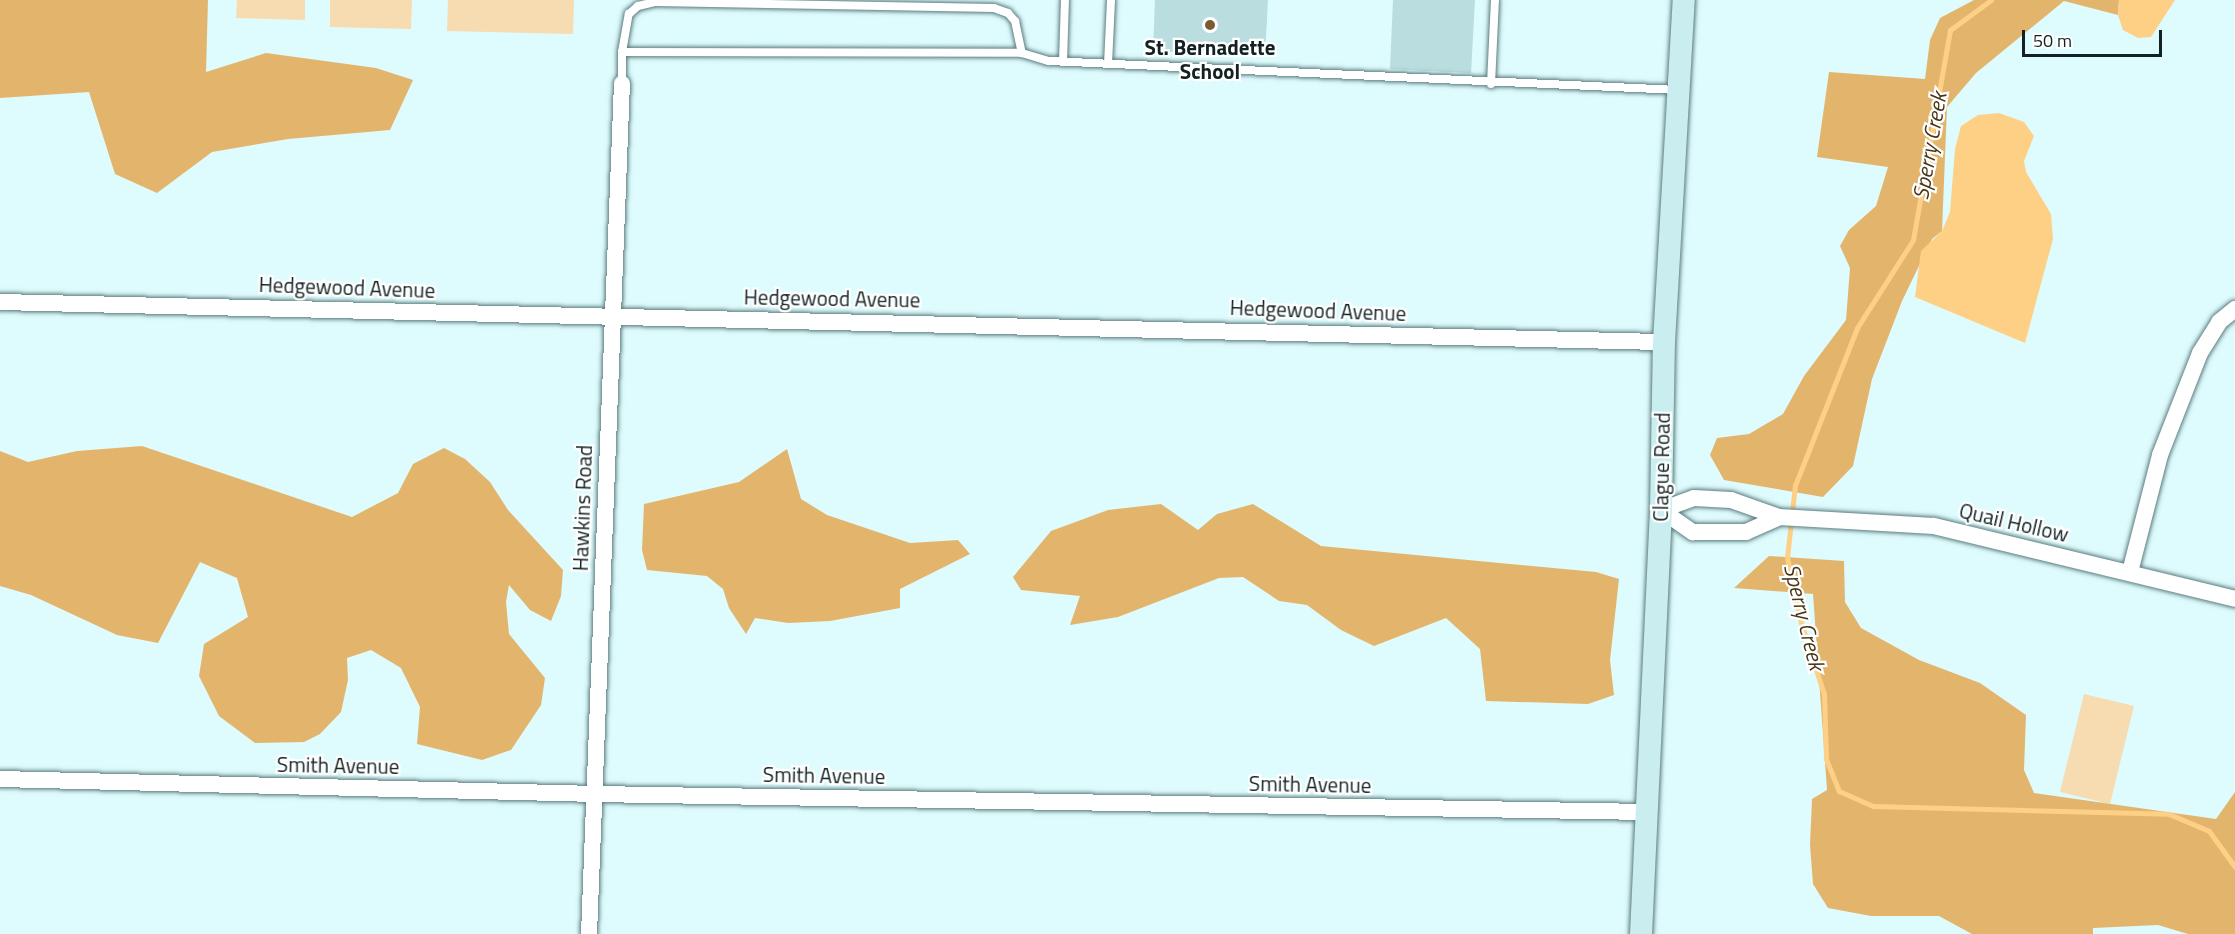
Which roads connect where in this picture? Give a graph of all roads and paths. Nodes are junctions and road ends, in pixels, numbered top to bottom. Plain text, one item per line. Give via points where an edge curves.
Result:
1 (1065, 0) edge
2 (1111, 0) edge
3 (1495, 0) edge
4 (1684, 0) edge
5 (622, 52) junction
6 (1022, 53) junction
7 (1063, 62) junction
8 (1108, 64) junction
9 (622, 84) joint
10 (1491, 84) junction
11 (1680, 90) junction
12 (0, 302) edge
13 (2235, 309) edge
14 (612, 318) junction
15 (1664, 342) junction
16 (1661, 510) junction
17 (1779, 517) junction
18 (2130, 572) junction
19 (2235, 599) edge
20 (0, 779) edge
21 (595, 794) junction
22 (1647, 812) junction
23 (588, 934) edge
24 (1641, 934) edge

1 - 7 lane
2 - 8 lane
3 - 10 lane
4 - 11 main road, Clague Road
5 - 6 lane
5 - 6 lane via 629,14 638,6 655,2 994,8 1008,13 1015,21
5 - 9 lane
6 - 7 lane
7 - 8 lane
8 - 10 lane
9 - 14 street, Hawkins Road
10 - 11 lane
11 - 15 main road, Clague Road
12 - 14 street, Hedgewood Avenue
13 - 18 street via 2219,322 2188,383 2160,455
14 - 15 street, Hedgewood Avenue via 895,321
14 - 21 street, Hawkins Road
15 - 16 main road, Clague Road
16 - 17 street, Quail Hollow via 1694,498 1731,500
16 - 17 street, Quail Hollow via 1693,532 1746,532
16 - 22 main road, Clague Road
17 - 18 street, Quail Hollow via 1934,526
18 - 19 street, Quail Hollow
20 - 21 street, Smith Avenue
21 - 22 street, Smith Avenue
21 - 23 street, Hawkins Road
22 - 24 main road, Clague Road

